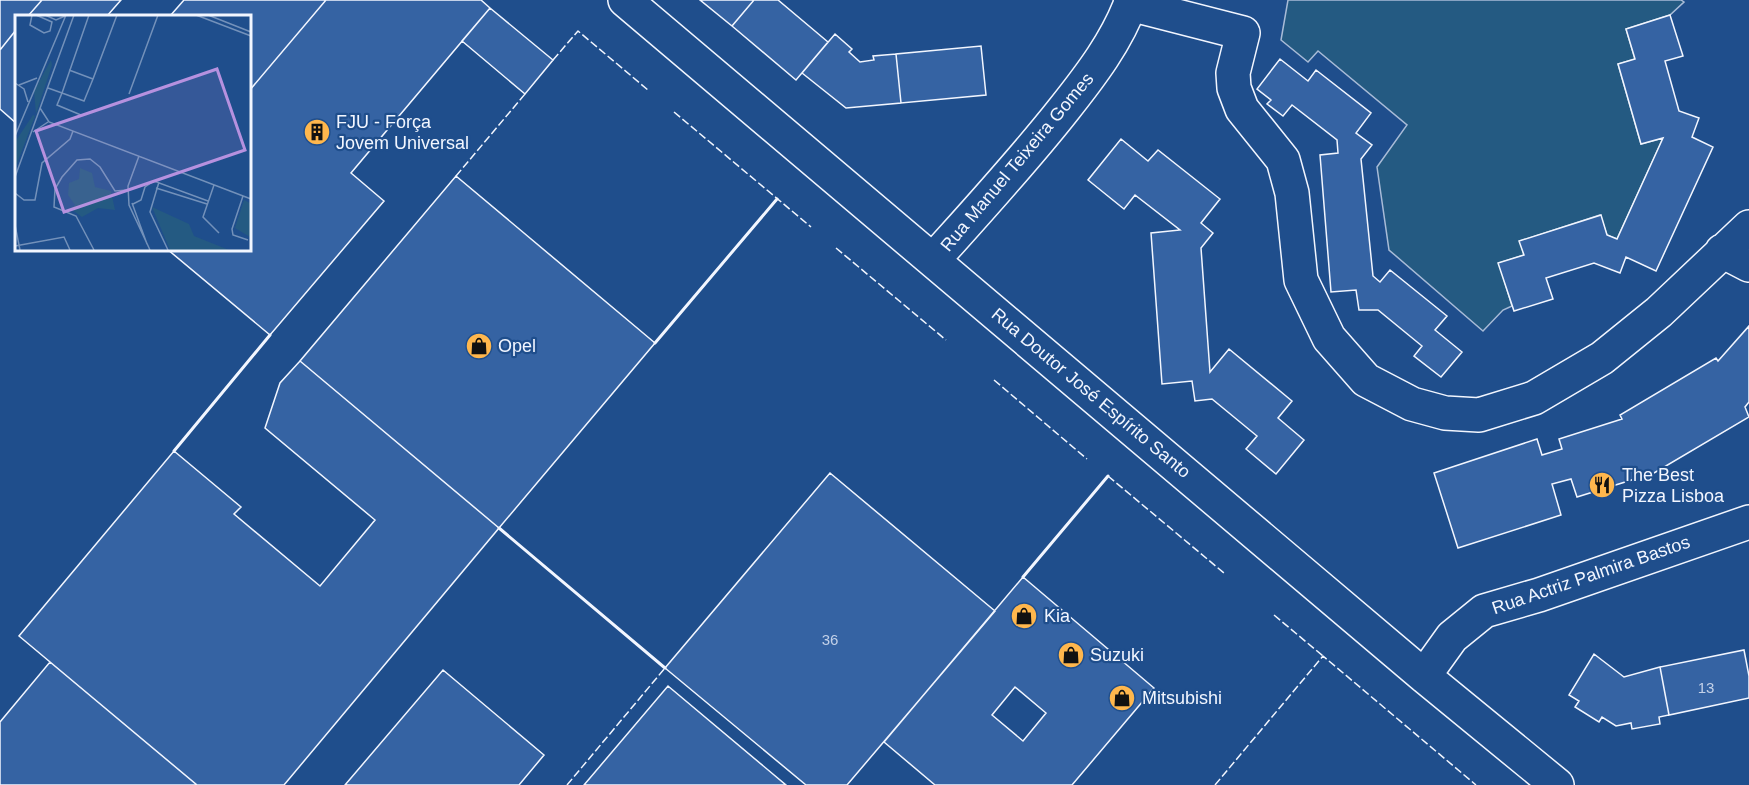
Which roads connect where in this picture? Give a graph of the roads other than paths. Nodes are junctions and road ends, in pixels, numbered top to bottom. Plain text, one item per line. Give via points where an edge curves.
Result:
1 (625, 0) edge
2 (1131, 2) edge
3 (1749, 227) edge
4 (1735, 258) edge
5 (934, 259) junction
6 (1749, 522) edge
7 (1424, 676) junction
8 (1557, 785) edge

1 - 5 street, Rua Doutor José Espírito Santo
2 - 4 street via 1243,33 1233,72 1234,88 1242,109 1275,147 1288,176 1301,280 1329,338 1366,380 1412,404 1445,413 1479,415 1534,398 1602,358
2 - 5 street, Rua Manuel Teixeira Gomes via 1098,66 1034,148
3 - 4 street
5 - 7 street, Rua Doutor José Espírito Santo
6 - 7 street, Rua Actriz Palmira Bastos via 1484,611 1452,637
7 - 8 street, Rua Doutor José Espírito Santo

